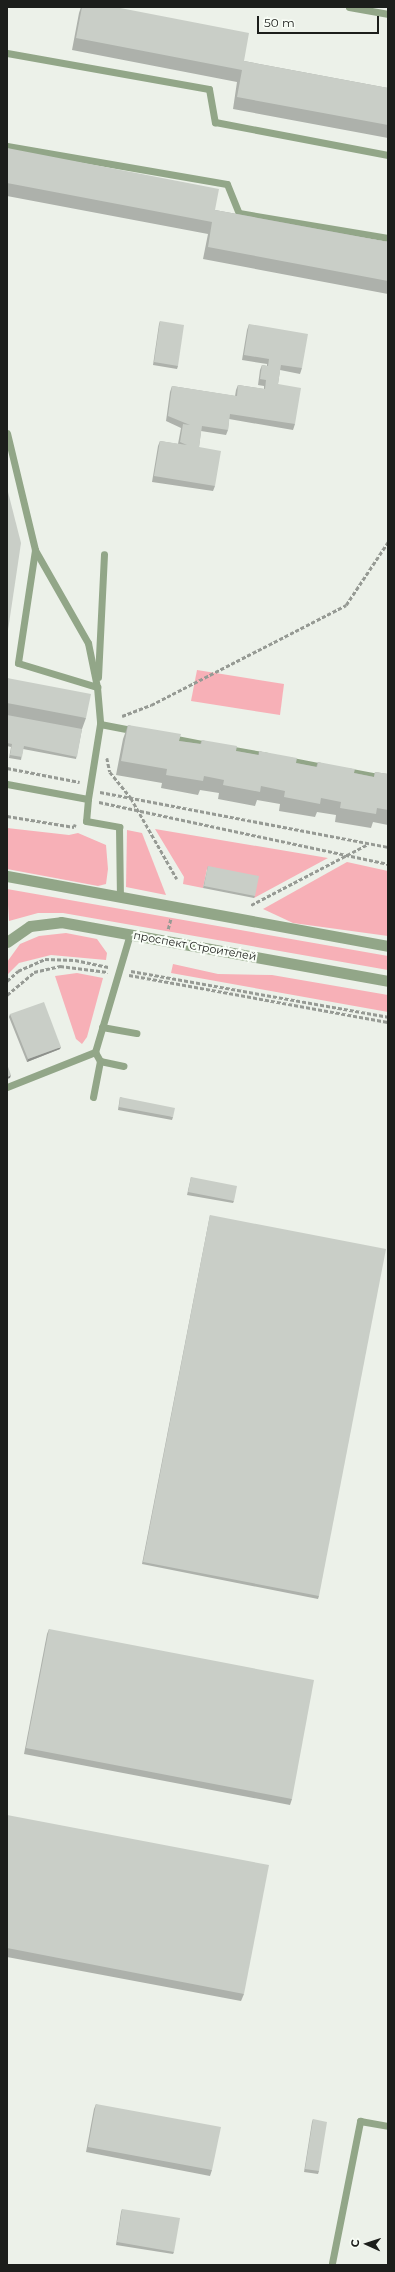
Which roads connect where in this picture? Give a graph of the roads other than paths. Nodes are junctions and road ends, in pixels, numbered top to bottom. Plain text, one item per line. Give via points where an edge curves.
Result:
1 (349, 7) edge
2 (388, 14) edge
3 (7, 53) edge
4 (7, 146) edge
5 (388, 155) edge
6 (388, 238) edge
7 (7, 433) edge
8 (35, 550) junction
9 (104, 554) dead end
10 (98, 687) junction
11 (100, 724) junction
12 (147, 733) edge
13 (163, 736) edge
14 (334, 769) edge
15 (341, 770) edge
16 (388, 779) edge
17 (7, 784) edge
18 (88, 799) junction
19 (7, 876) edge
20 (120, 898) junction
21 (130, 934) junction
22 (7, 942) edge
23 (388, 946) edge
24 (388, 981) edge
25 (102, 1027) junction
26 (136, 1033) dead end
27 (95, 1052) junction
28 (100, 1061) junction
29 (124, 1066) dead end
30 (7, 1087) edge
31 (93, 1097) dead end
32 (388, 2126) edge
33 (332, 2263) dead end

1 - 2 lane
3 - 5 lane via 209,89 215,122
4 - 6 lane via 227,184 239,213
7 - 8 lane
8 - 10 lane via 88,643
8 - 10 lane via 18,663
9 - 10 lane
10 - 11 lane
11 - 12 lane
11 - 18 lane
13 - 14 lane
15 - 16 lane
17 - 18 lane
18 - 20 lane via 86,821 119,827
19 - 20 street
20 - 23 street
21 - 22 street, проспект Строителей via 61,922 30,926
21 - 24 street, проспект Строителей
21 - 25 lane
25 - 26 lane
25 - 27 lane
27 - 28 lane
27 - 30 lane
28 - 29 lane
28 - 31 lane
32 - 33 lane via 360,2121

